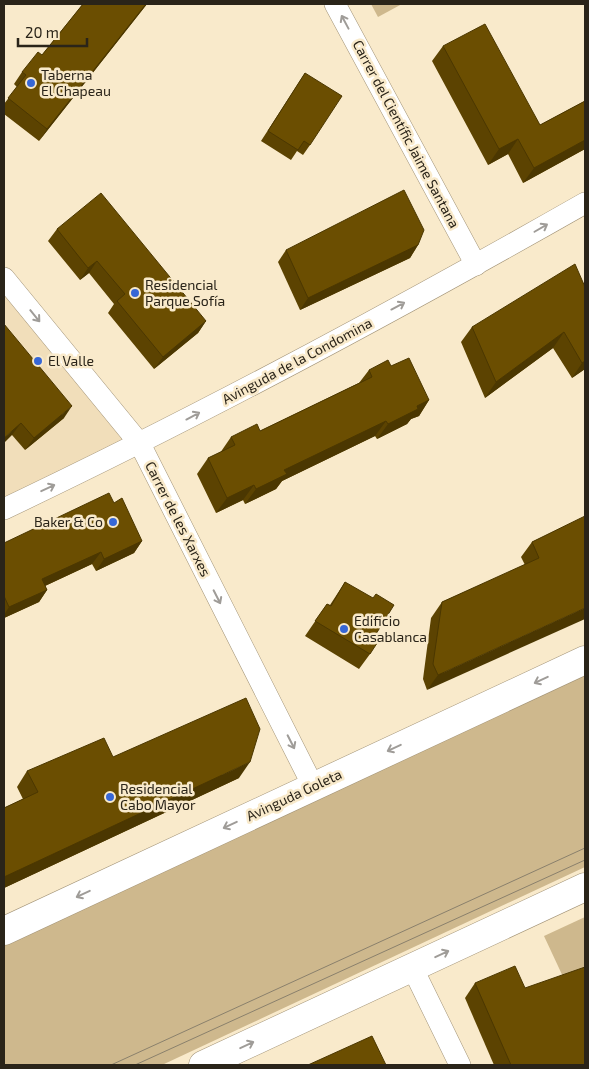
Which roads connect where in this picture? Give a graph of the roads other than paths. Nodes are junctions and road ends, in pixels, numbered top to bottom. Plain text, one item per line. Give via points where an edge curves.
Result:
1 (335, 4) edge
2 (585, 203) edge
3 (476, 265) junction
4 (4, 278) edge
5 (140, 444) junction
6 (4, 509) edge
7 (585, 660) edge
8 (313, 786) junction
9 (585, 886) edge
10 (4, 931) edge
11 (412, 967) junction
12 (203, 1065) edge
13 (460, 1065) edge

3 -> 1 street, Carrer del Científic Jaime Santana
3 -> 2 street, Avinguda de la Condomina
5 -> 3 street, Avinguda de la Condomina
4 -> 5 street, Carrer de les Xarxes
6 -> 5 street, Avinguda de la Condomina
5 -> 8 street, Carrer de les Xarxes
7 -> 8 main road, Avinguda Goleta
8 -> 10 main road, Avinguda Goleta
11 -> 9 main road
12 -> 11 main road
11 - 13 street

